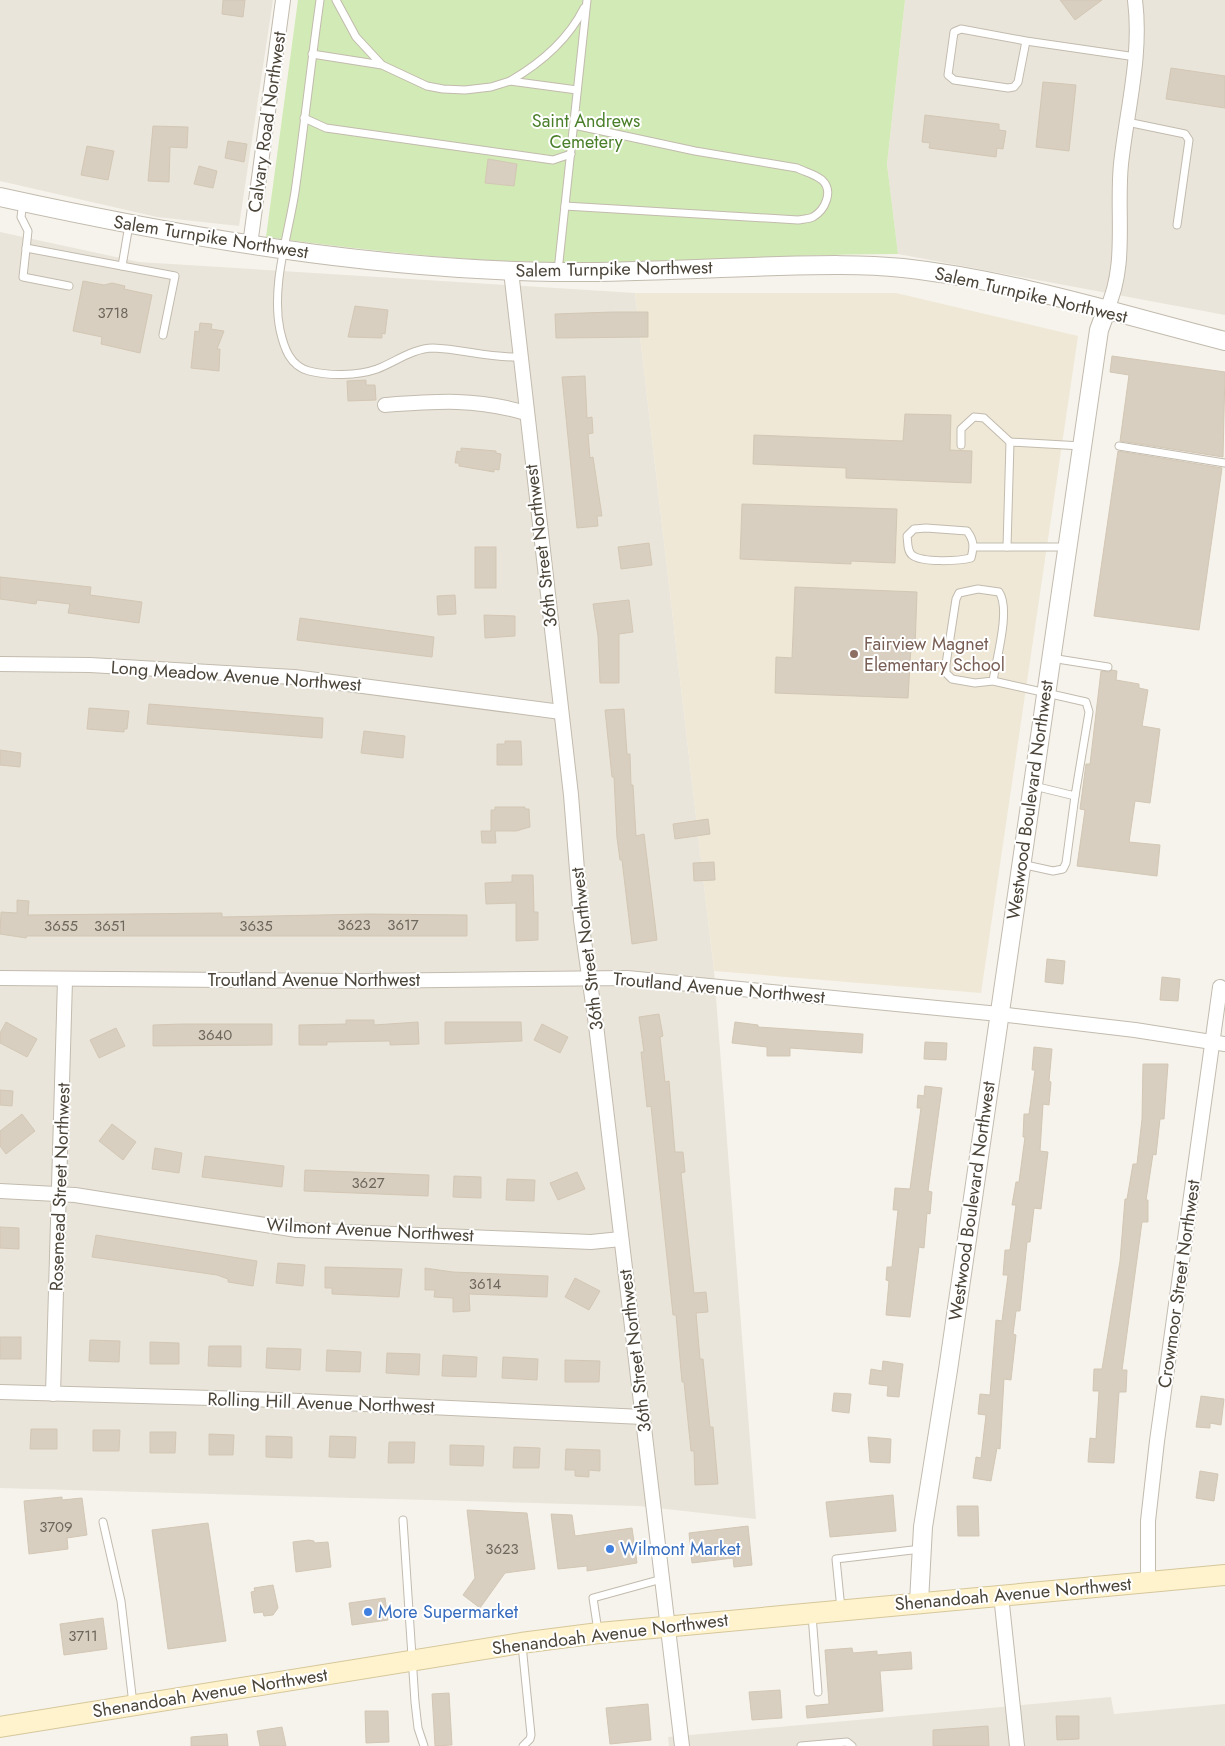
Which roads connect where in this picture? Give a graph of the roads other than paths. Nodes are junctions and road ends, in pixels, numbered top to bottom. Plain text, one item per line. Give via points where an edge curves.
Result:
1 (283, 0) edge
2 (320, 0) edge
3 (336, 0) edge
4 (1135, 0) edge
5 (587, 2) edge
6 (1026, 41) junction
7 (312, 54) junction
8 (1136, 58) junction
9 (382, 65) junction
10 (510, 81) junction
11 (577, 90) junction
12 (304, 118) junction
13 (1127, 122) junction
14 (574, 125) junction
15 (571, 154) junction
16 (0, 197) edge
17 (23, 202) junction
18 (565, 206) junction
19 (130, 225) junction
20 (1177, 225) dead end
21 (250, 245) junction
22 (26, 248) junction
23 (286, 249) junction
24 (122, 266) junction
25 (511, 271) junction
26 (558, 272) junction
27 (69, 286) dead end
28 (1106, 311) junction
29 (163, 335) dead end
30 (1225, 341) edge
31 (520, 357) junction
32 (385, 405) dead end
33 (526, 413) junction
34 (1010, 442) junction
35 (961, 445) dead end
36 (1082, 446) junction
37 (1119, 446) dead end
38 (1225, 463) edge
39 (974, 547) junction
40 (1007, 547) junction
41 (1067, 547) junction
42 (1051, 658) junction
43 (0, 664) edge
44 (1108, 667) dead end
45 (993, 681) junction
46 (1046, 692) junction
47 (561, 712) junction
48 (1032, 786) junction
49 (1075, 796) junction
50 (1020, 864) junction
51 (0, 978) edge
52 (589, 978) junction
53 (65, 980) junction
54 (1220, 986) dead end
55 (999, 1014) junction
56 (1219, 1043) edge
57 (0, 1191) edge
58 (59, 1194) junction
59 (621, 1239) junction
60 (0, 1392) edge
61 (53, 1394) junction
62 (643, 1417) junction
63 (403, 1520) dead end
64 (103, 1522) dead end
65 (921, 1549) junction
66 (1225, 1575) edge
67 (662, 1579) junction
68 (1148, 1582) junction
69 (1001, 1595) junction
70 (919, 1602) junction
71 (841, 1610) junction
72 (812, 1613) junction
73 (668, 1626) junction
74 (599, 1633) junction
75 (521, 1643) junction
76 (413, 1660) junction
77 (818, 1692) dead end
78 (134, 1704) junction
79 (0, 1726) edge
80 (424, 1746) edge
81 (523, 1746) edge
82 (682, 1746) edge
83 (801, 1746) edge
84 (852, 1746) edge
85 (1017, 1746) edge

1 - 21 street, Calvary Road Northwest
2 - 7 lane
3 - 9 lane via 356,38
4 - 8 street, Westwood Boulevard Northwest
5 - 10 lane via 568,34 547,56
5 - 11 lane
6 - 6 lane via 1018,82 1014,87 954,80 948,76 954,32 961,29
6 - 8 lane
7 - 9 lane
7 - 12 lane
8 - 13 street, Westwood Boulevard Northwest
9 - 10 lane via 427,86 443,89 466,90
10 - 11 lane
11 - 14 lane
12 - 15 lane via 326,128 553,160
12 - 23 lane
13 - 20 lane via 1185,134 1189,140
13 - 28 street, Westwood Boulevard Northwest via 1119,204 1118,280
14 - 15 lane
14 - 18 lane via 695,151 797,168 823,182 828,195 821,212 798,220
15 - 18 lane
16 - 17 street, Salem Turnpike Northwest
17 - 19 street, Salem Turnpike Northwest
17 - 22 lane via 21,217 28,231
18 - 26 lane
19 - 21 street, Salem Turnpike Northwest
19 - 24 lane
21 - 23 street, Salem Turnpike Northwest
22 - 24 lane
22 - 27 lane via 23,277
23 - 25 street, Salem Turnpike Northwest
23 - 31 lane via 280,280 279,322 286,352 299,367 335,373 362,372 433,348 498,358
24 - 29 lane via 175,276
25 - 26 street, Salem Turnpike Northwest
25 - 31 street, 36th Street Northwest
26 - 28 street, Salem Turnpike Northwest via 843,264 900,268 1000,284
28 - 30 street, Salem Turnpike Northwest
28 - 36 street, Westwood Boulevard Northwest via 1099,330
31 - 33 street, 36th Street Northwest
32 - 33 street via 448,400 484,402
33 - 47 street, 36th Street Northwest
34 - 35 lane via 984,418 974,417 961,429
34 - 36 lane
34 - 40 lane
36 - 41 street, Westwood Boulevard Northwest
37 - 38 lane
39 - 39 lane via 967,531 914,529 908,536 909,551 913,556 930,560 971,558
39 - 40 lane
40 - 41 lane
41 - 42 street, Westwood Boulevard Northwest
42 - 44 lane
42 - 46 street, Westwood Boulevard Northwest
43 - 47 street, Long Meadow Avenue Northwest via 90,665 285,676
45 - 45 lane via 1004,615 1002,598 999,592 978,589 959,593 946,673 952,679
45 - 46 lane
46 - 48 street, Westwood Boulevard Northwest
46 - 49 lane via 1086,702 1089,712
47 - 52 street, 36th Street Northwest
48 - 49 lane
48 - 50 street, Westwood Boulevard Northwest
49 - 50 lane via 1063,869 1053,871
50 - 55 street, Westwood Boulevard Northwest
51 - 53 street, Troutland Avenue Northwest
52 - 53 street, Troutland Avenue Northwest
52 - 55 street, Troutland Avenue Northwest via 627,978
52 - 59 street, 36th Street Northwest
53 - 58 street, Rosemead Street Northwest
54 - 56 street, Crowmoor Street Northwest
55 - 56 street, Troutland Avenue Northwest
55 - 65 street, Westwood Boulevard Northwest
56 - 68 street, Crowmoor Street Northwest via 1157,1441 1148,1521
57 - 58 street, Wilmont Avenue Northwest
58 - 59 street, Wilmont Avenue Northwest via 297,1230 591,1242
58 - 61 street, Rosemead Street Northwest
59 - 62 street, 36th Street Northwest
60 - 61 street, Rolling Hill Avenue Northwest
61 - 62 street, Rolling Hill Avenue Northwest
62 - 67 street, 36th Street Northwest
63 - 76 lane
64 - 78 lane via 121,1602
65 - 70 street, Westwood Boulevard Northwest
65 - 71 lane via 836,1559
66 - 68 main road, Shenandoah Avenue Northwest
67 - 73 street, 36th Street Northwest
67 - 74 lane via 593,1598
68 - 69 main road, Shenandoah Avenue Northwest
69 - 70 main road, Shenandoah Avenue Northwest
69 - 85 street
70 - 71 main road, Shenandoah Avenue Northwest
71 - 72 main road, Shenandoah Avenue Northwest
72 - 73 main road, Shenandoah Avenue Northwest
72 - 77 lane
73 - 74 main road, Shenandoah Avenue Northwest
73 - 82 street, 36th Street Northwest
74 - 75 main road, Shenandoah Avenue Northwest
75 - 76 main road, Shenandoah Avenue Northwest
75 - 81 lane via 531,1735
76 - 78 main road, Shenandoah Avenue Northwest
76 - 80 lane via 418,1728
78 - 79 main road, Shenandoah Avenue Northwest
83 - 84 lane via 847,1742

